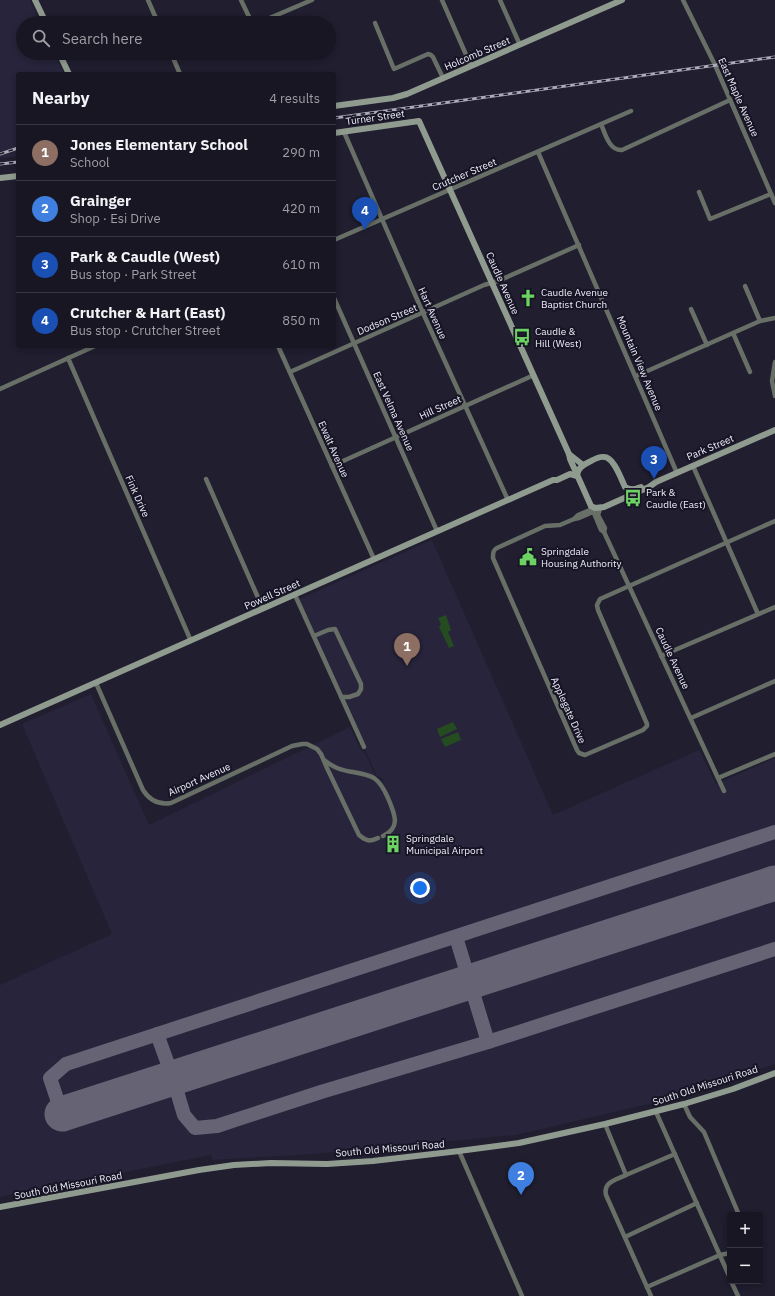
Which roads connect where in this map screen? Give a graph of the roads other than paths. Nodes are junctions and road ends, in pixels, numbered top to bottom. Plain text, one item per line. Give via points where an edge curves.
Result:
1 (35, 0) edge
2 (148, 0) edge
3 (241, 0) edge
4 (312, 0) edge
5 (442, 0) edge
6 (500, 0) edge
7 (622, 0) edge
8 (683, 0) edge
9 (43, 16) edge
10 (155, 16) edge
11 (249, 16) edge
12 (274, 16) edge
13 (375, 24) dead end
14 (520, 45) junction
15 (62, 60) edge
16 (174, 60) edge
17 (471, 66) junction
18 (68, 72) edge
19 (179, 72) edge
20 (443, 78) junction
21 (730, 100) junction
22 (336, 106) edge
23 (631, 111) dead end
24 (419, 121) joint
25 (601, 124) junction
26 (344, 132) junction
27 (336, 133) edge
28 (538, 152) junction
29 (16, 176) edge
30 (0, 178) edge
31 (451, 190) junction
32 (699, 192) dead end
33 (771, 194) junction
34 (775, 203) edge
35 (382, 218) junction
36 (336, 239) edge
37 (579, 245) junction
38 (492, 283) junction
39 (745, 286) dead end
40 (336, 302) edge
41 (691, 309) dead end
42 (423, 313) junction
43 (775, 318) edge
44 (760, 321) junction
45 (732, 333) junction
46 (354, 343) junction
47 (707, 345) junction
48 (91, 348) edge
49 (279, 348) edge
50 (68, 358) junction
51 (775, 362) edge
52 (290, 372) junction
53 (750, 372) dead end
54 (534, 375) junction
55 (636, 376) junction
56 (0, 388) edge
57 (775, 396) edge
58 (465, 406) junction
59 (775, 430) edge
60 (396, 437) junction
61 (569, 454) junction
62 (583, 465) junction
63 (332, 466) junction
64 (693, 466) junction
65 (574, 468) junction
66 (677, 473) junction
67 (577, 476) junction
68 (206, 479) dead end
69 (553, 480) junction
70 (654, 483) junction
71 (625, 487) junction
72 (622, 499) junction
73 (508, 500) junction
74 (595, 509) junction
75 (775, 520) edge
76 (437, 531) junction
77 (727, 541) junction
78 (374, 559) junction
79 (628, 585) junction
80 (295, 595) junction
81 (775, 607) edge
82 (263, 609) junction
83 (758, 614) junction
84 (314, 636) junction
85 (191, 641) junction
86 (661, 656) junction
87 (775, 682) edge
88 (96, 683) junction
89 (341, 697) junction
90 (690, 718) junction
91 (0, 725) edge
92 (364, 747) dead end
93 (775, 754) edge
94 (324, 760) junction
95 (718, 778) junction
96 (724, 791) dead end
97 (383, 836) dead end
98 (378, 838) dead end
99 (775, 1073) edge
100 (684, 1104) junction
101 (656, 1112) junction
102 (605, 1124) junction
103 (459, 1151) junction
104 (675, 1154) junction
105 (626, 1175) junction
106 (697, 1203) junction
107 (0, 1208) edge
108 (738, 1212) edge
109 (625, 1237) junction
110 (727, 1254) edge
111 (720, 1255) junction
112 (727, 1271) edge
113 (732, 1284) edge
114 (648, 1287) junction
115 (522, 1296) edge
116 (651, 1296) edge
117 (738, 1296) edge

1 - 9 street
2 - 10 street
3 - 11 street
4 - 12 street
5 - 17 street
6 - 14 street
7 - 14 street, Holcomb Street
8 - 21 street, East Maple Avenue
13 - 20 street via 394,69 428,54 434,57
14 - 17 street, Holcomb Street
15 - 18 street
16 - 19 street
17 - 20 street, Holcomb Street
20 - 22 street, Holcomb Street via 393,98
21 - 25 street via 622,150 616,150 611,145
21 - 33 street, East Maple Avenue
23 - 25 street, Crutcher Street
24 - 26 street, Turner Street
24 - 31 street, Caudle Avenue
25 - 28 street, Crutcher Street
26 - 27 street, Turner Street
26 - 35 street, Hart Avenue
28 - 31 street, Crutcher Street
28 - 37 street, Mountain View Avenue
29 - 30 street
31 - 35 street, Crutcher Street
31 - 38 street, Caudle Avenue
32 - 33 street via 710,219
33 - 34 street, East Maple Avenue
35 - 36 street, Crutcher Street
35 - 42 street, Hart Avenue
37 - 38 street, Dodson Street
37 - 55 street, Mountain View Avenue
38 - 42 street, Dodson Street
38 - 54 street, Caudle Avenue
39 - 44 street
40 - 46 street, East Velma Avenue
41 - 47 street
42 - 46 street, Dodson Street
42 - 58 street, Hart Avenue
43 - 44 street
44 - 45 street
45 - 47 street
45 - 53 street
46 - 52 street, Dodson Street
46 - 60 street, East Velma Avenue
47 - 55 street
48 - 50 street
49 - 52 street, Ewalt Avenue
50 - 56 street
50 - 85 street, Fink Drive
51 - 57 street via 772,381
52 - 63 street, Ewalt Avenue
54 - 58 street, Hill Street
54 - 61 street, Caudle Avenue
55 - 66 street, Mountain View Avenue
58 - 60 street, Hill Street
58 - 73 street, Hart Avenue
59 - 64 street, Park Street
60 - 63 street, Hill Street
60 - 76 street, East Velma Avenue
61 - 62 street, Caudle Avenue
61 - 65 street, Caudle Avenue
62 - 65 street, Powell Street
62 - 67 street
62 - 71 street via 604,456 609,458 613,461
63 - 78 street, Ewalt Avenue
64 - 66 street, Park Street
64 - 77 street
65 - 67 street, Caudle Avenue
65 - 69 street, Powell Street
66 - 70 street, Park Street
67 - 69 street, Powell Street via 570,474
67 - 74 street
68 - 82 street
69 - 73 street, Powell Street
70 - 71 street, Park Street via 634,490
70 - 72 street, Park Street
71 - 72 street
72 - 74 street, Park Street
73 - 76 street, Powell Street
74 - 79 street, Caudle Avenue
74 - 79 street, Applegate Drive via 560,525 545,526 497,548 492,553 577,750 582,755 643,730 647,726 597,605 600,599
75 - 77 street
76 - 78 street, Powell Street
77 - 79 street
77 - 83 street
78 - 80 street, Powell Street
79 - 86 street, Caudle Avenue
80 - 82 street, Powell Street
80 - 84 street
81 - 83 street
82 - 85 street, Powell Street
83 - 86 street
84 - 89 street
84 - 89 street via 335,629 361,684 358,694
85 - 88 street, Powell Street
86 - 90 street, Caudle Avenue
87 - 90 street
88 - 91 street, Powell Street
88 - 94 street, Airport Avenue via 143,790 149,798 157,802 166,804 175,801 297,744 312,746
89 - 92 street
90 - 95 street, Caudle Avenue
93 - 95 street
94 - 97 street, Airport Avenue via 336,768 374,778 382,786 395,814 392,830
94 - 98 street, Airport Avenue via 359,835 368,841
95 - 96 street, Caudle Avenue
99 - 100 street, South Old Missouri Road
100 - 101 street, South Old Missouri Road
100 - 108 street via 690,1117 704,1132
101 - 102 street, South Old Missouri Road
101 - 104 street
102 - 103 street, South Old Missouri Road via 519,1143
102 - 105 street
103 - 107 street, South Old Missouri Road via 327,1164 234,1165
103 - 115 street
104 - 105 street
104 - 106 street
105 - 109 street via 609,1183 605,1189
106 - 109 street
106 - 111 street
109 - 114 street
110 - 111 street
111 - 112 street
111 - 114 street
113 - 117 street
114 - 116 street

